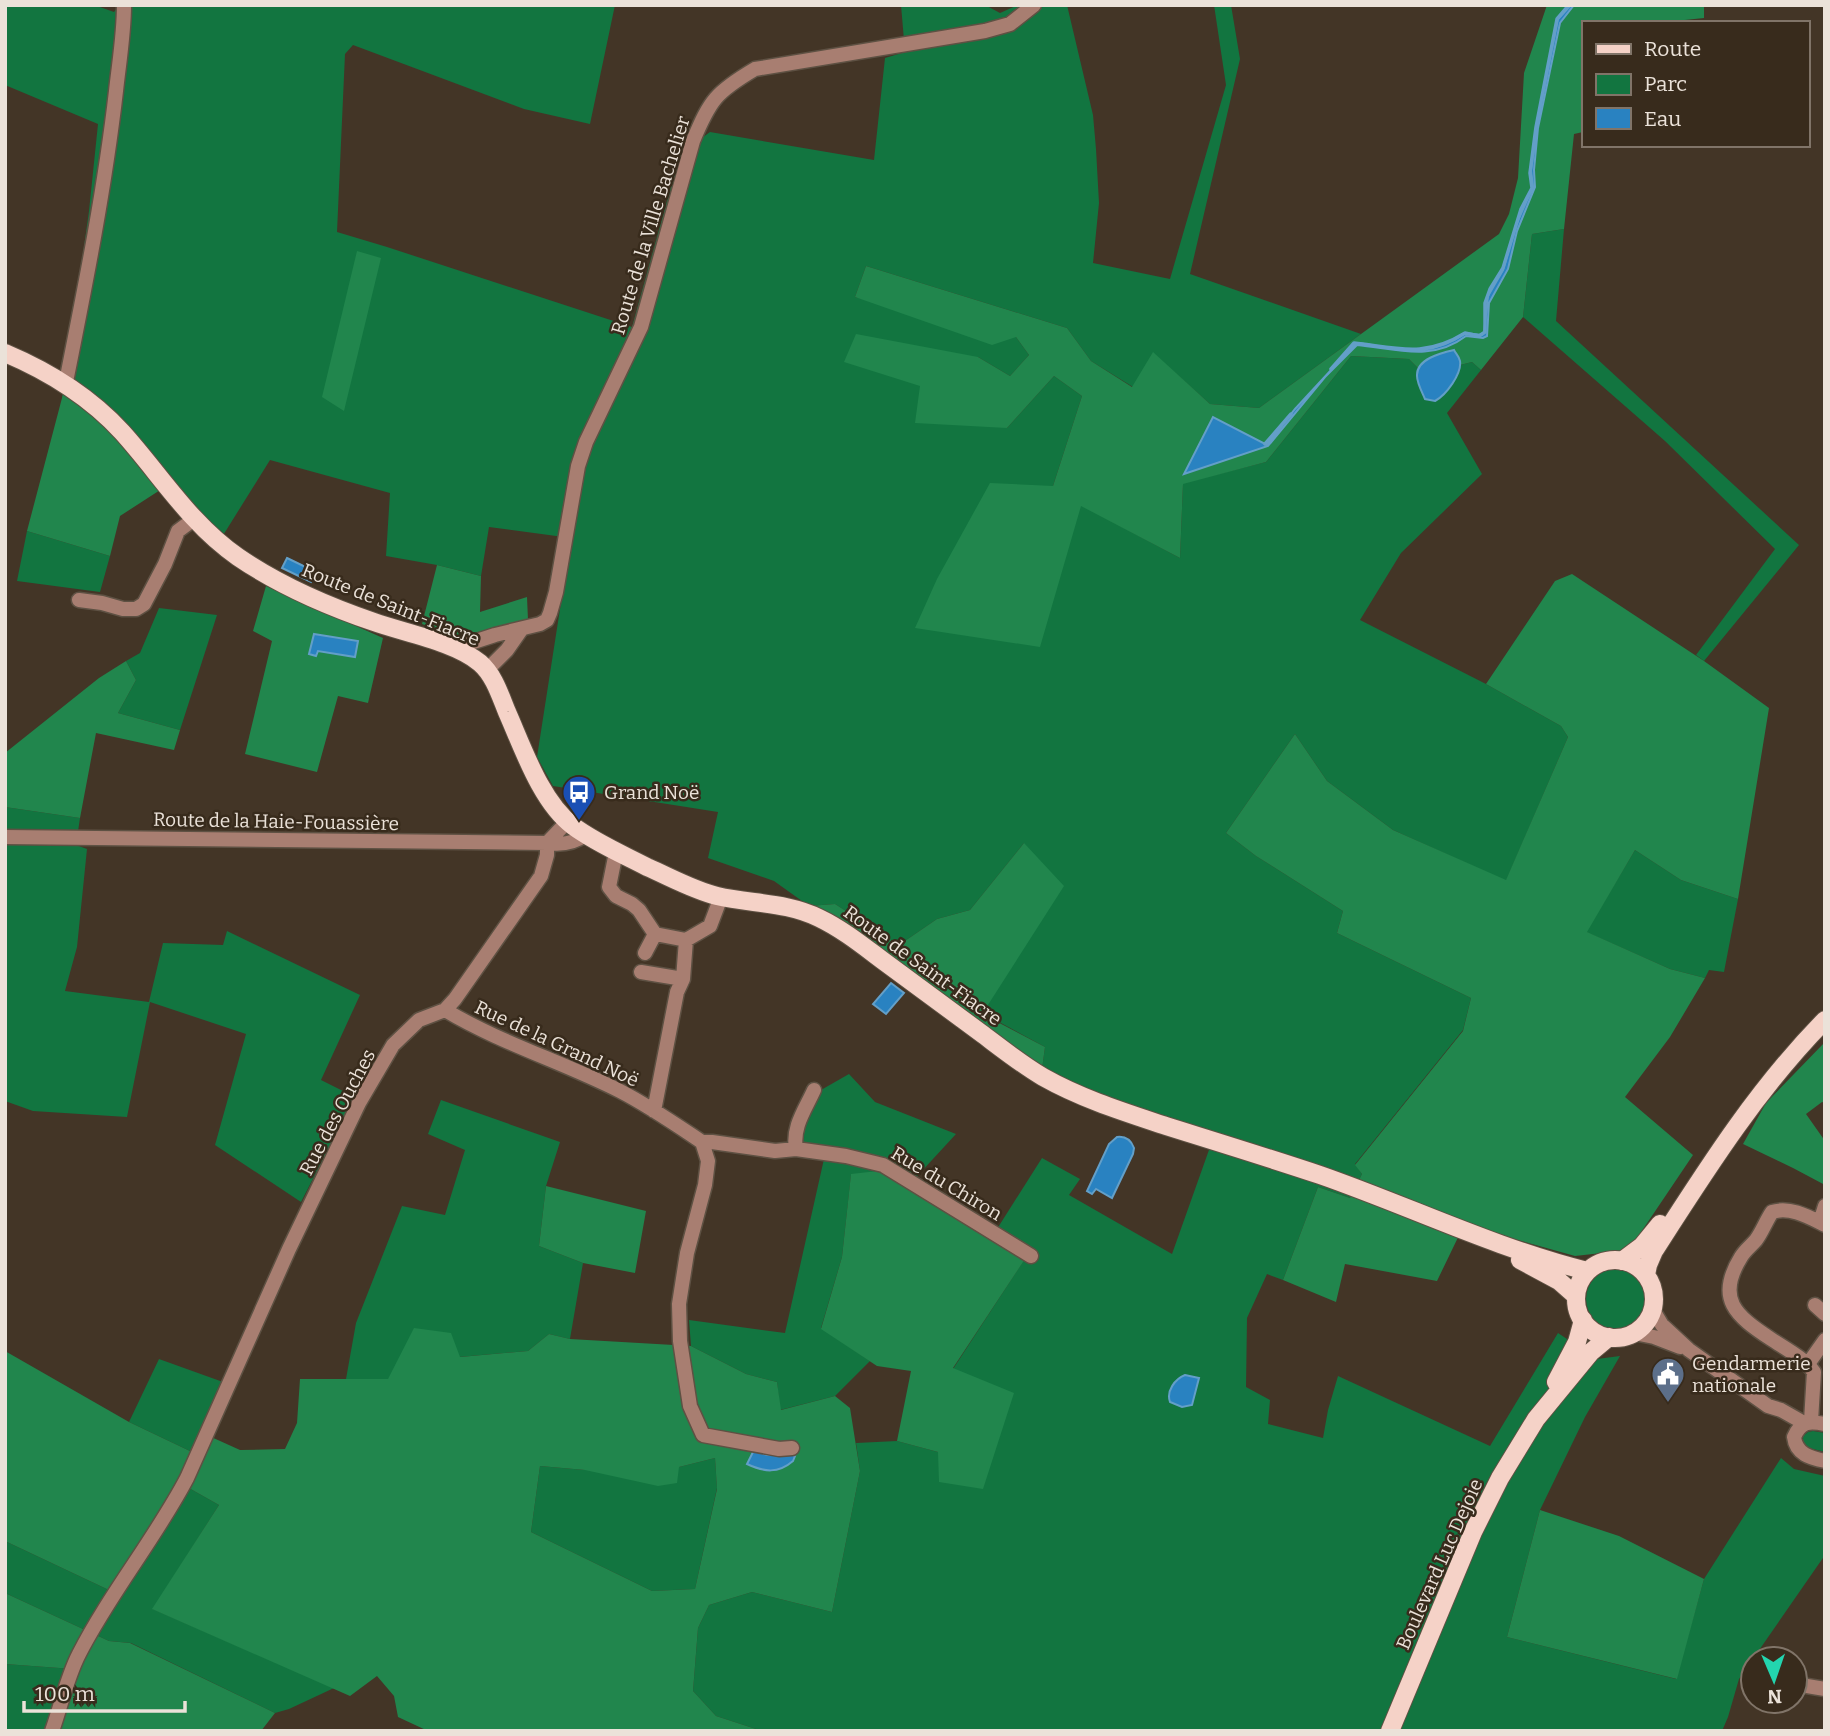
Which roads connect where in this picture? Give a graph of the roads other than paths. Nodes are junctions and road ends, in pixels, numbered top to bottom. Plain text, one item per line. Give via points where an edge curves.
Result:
1 (124, 5) edge
2 (1034, 5) edge
3 (5, 353) edge
4 (64, 382) junction
5 (194, 519) junction
6 (79, 600) dead end
7 (521, 630) junction
8 (495, 635) junction
9 (454, 648) junction
10 (484, 666) junction
11 (567, 822) junction
12 (585, 835) junction
13 (5, 837) edge
14 (547, 843) junction
15 (616, 852) junction
16 (721, 897) junction
17 (655, 934) junction
18 (686, 940) junction
19 (645, 953) dead end
20 (641, 972) dead end
21 (683, 979) junction
22 (444, 1010) junction
23 (1825, 1020) edge
24 (814, 1090) dead end
25 (654, 1111) junction
26 (702, 1142) junction
27 (796, 1149) junction
28 (1719, 1150) junction
29 (1825, 1206) edge
30 (1822, 1224) edge
31 (1470, 1234) junction
32 (1031, 1256) dead end
33 (1622, 1261) junction
34 (1587, 1271) junction
35 (1646, 1275) junction
36 (1576, 1296) junction
37 (1653, 1310) junction
38 (1583, 1320) junction
39 (1634, 1333) junction
40 (1609, 1338) junction
41 (1825, 1340) edge
42 (1689, 1350) junction
43 (1808, 1364) junction
44 (1768, 1406) junction
45 (1536, 1419) junction
46 (1813, 1423) edge
47 (1794, 1437) junction
48 (792, 1448) dead end
49 (1825, 1461) edge
50 (52, 1731) edge
51 (1390, 1731) edge

1 - 4 street via 104,178
2 - 7 street, Route de la Ville Bachelier via 1010,23 985,31 755,69 720,92 693,141 641,327 578,466 550,613 547,620
3 - 4 main road, Route de Saint-Fiacre
4 - 5 main road, Route de Saint-Fiacre via 119,429
5 - 6 street via 178,530 144,604 123,609
5 - 9 main road, Route de Saint-Fiacre via 237,557 296,589 373,622
7 - 8 street
7 - 10 street via 507,650
8 - 9 street
8 - 10 street via 487,645
9 - 10 main road, Route de Saint-Fiacre
10 - 11 main road, Route de Saint-Fiacre via 547,796
11 - 12 main road, Route de Saint-Fiacre
11 - 14 street
12 - 14 street, Route de la Haie-Fouassière via 569,843
12 - 15 main road, Route de Saint-Fiacre
13 - 14 street, Route de la Haie-Fouassière
14 - 22 street, Rue des Ouches via 541,876 532,891
15 - 16 main road, Route de Saint-Fiacre
15 - 17 street via 609,887 639,910
16 - 18 street via 710,926
16 - 31 main road, Route de Saint-Fiacre via 818,917 1042,1076 1077,1094 1382,1197
17 - 18 street
17 - 19 street
18 - 21 street
20 - 21 street
21 - 25 street
22 - 25 street, Rue de la Grand Noë
22 - 50 street, Rue des Ouches via 419,1020 393,1045 359,1103 187,1478 77,1657
23 - 28 main road via 1777,1073
24 - 27 street via 796,1126
25 - 26 street, Rue de la Grand Noë
26 - 27 street, Rue du Chiron via 775,1151
26 - 48 street via 708,1161 705,1185 679,1304 690,1406 703,1435 779,1450
27 - 32 street, Rue du Chiron via 883,1165
28 - 33 main road via 1642,1246
28 - 35 main road via 1654,1251
29 - 30 street
30 - 43 street via 1789,1210 1772,1212 1742,1255 1729,1290 1739,1313
31 - 34 main road, Route de Saint-Fiacre
31 - 36 main road, Route de Saint-Fiacre via 1559,1281
33 - 34 main road via 1604,1262
33 - 35 main road
34 - 36 main road
35 - 37 main road via 1653,1290
36 - 38 main road
37 - 39 main road
37 - 42 street
38 - 40 main road
38 - 45 main road, Boulevard Luc Dejoie via 1577,1342
39 - 40 main road
39 - 42 street
40 - 45 main road, Boulevard Luc Dejoie via 1591,1352
41 - 43 street
42 - 44 street
43 - 46 street via 1814,1372
44 - 46 street
44 - 47 street
45 - 51 main road, Boulevard Luc Dejoie via 1473,1532
46 - 47 street
47 - 49 street via 1802,1454

